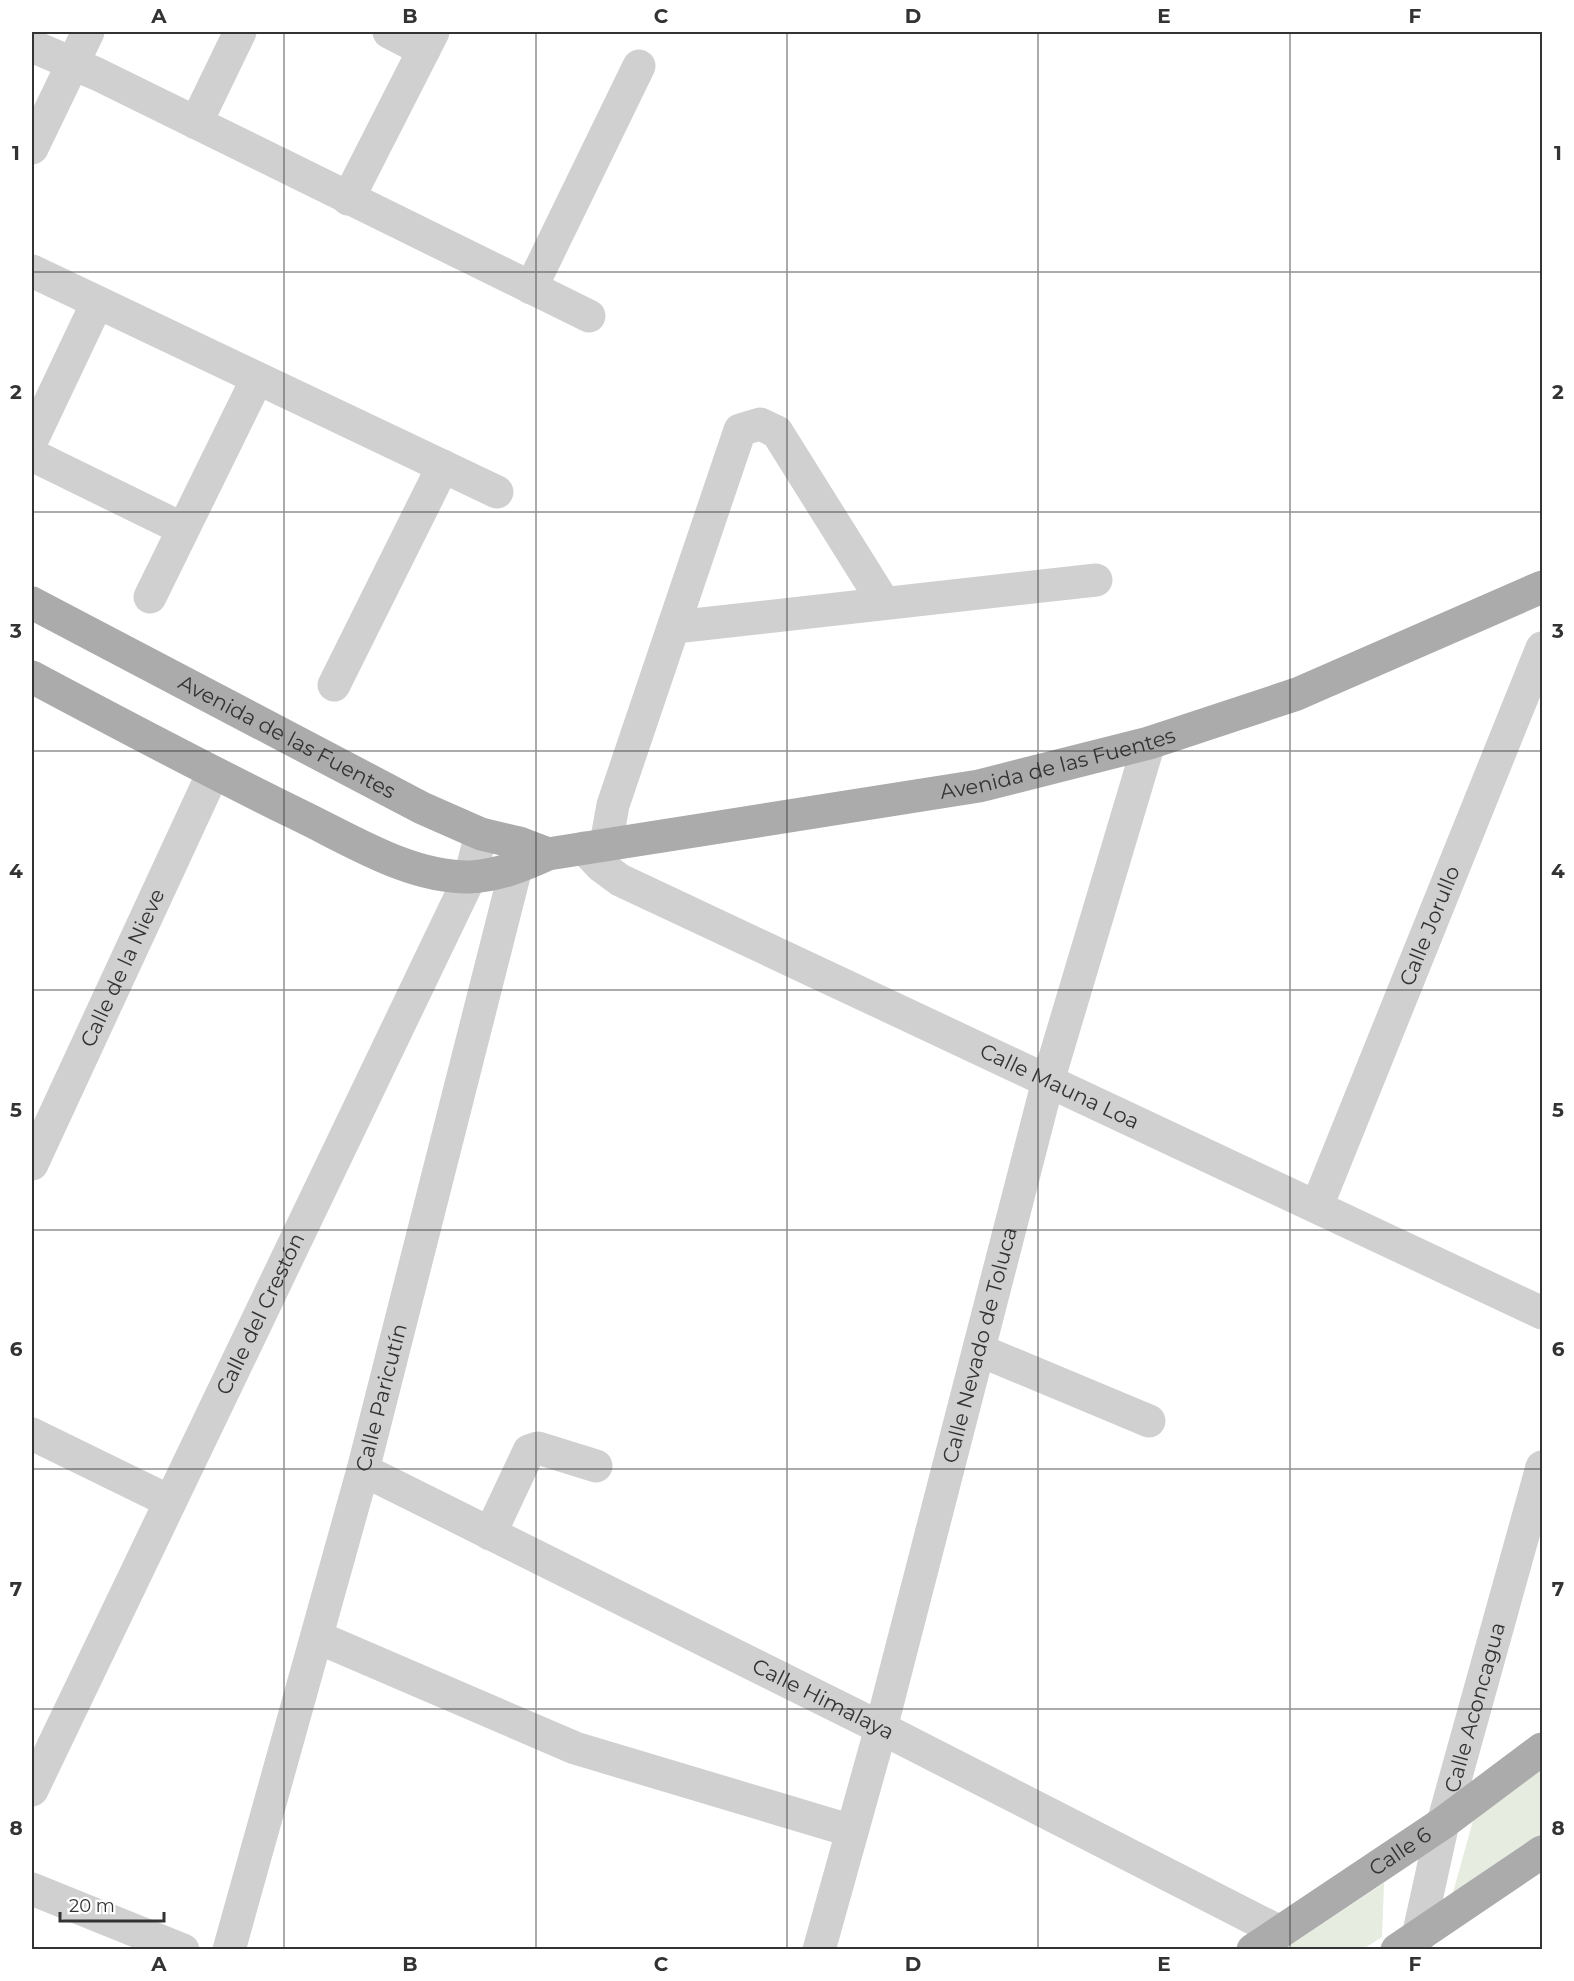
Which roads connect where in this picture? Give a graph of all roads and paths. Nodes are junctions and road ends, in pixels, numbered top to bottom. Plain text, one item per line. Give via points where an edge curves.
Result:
1 (88, 32) edge
2 (240, 32) edge
3 (389, 32) edge
4 (429, 40) edge
5 (32, 46) edge
6 (73, 64) junction
7 (639, 66) dead end
8 (196, 123) junction
9 (32, 148) edge
10 (348, 199) junction
11 (32, 271) edge
12 (531, 288) junction
13 (97, 303) junction
14 (589, 316) dead end
15 (257, 379) junction
16 (32, 440) edge
17 (32, 455) edge
18 (443, 466) junction
19 (497, 492) dead end
20 (183, 529) junction
21 (1096, 580) dead end
22 (1542, 587) edge
23 (150, 597) dead end
24 (32, 603) edge
25 (884, 603) junction
26 (675, 627) junction
27 (1542, 648) edge
28 (32, 677) edge
29 (334, 685) dead end
30 (1149, 743) junction
31 (213, 773) junction
32 (481, 834) junction
33 (595, 846) junction
34 (528, 855) junction
35 (470, 877) junction
36 (1048, 1081) junction
37 (32, 1164) edge
38 (1317, 1206) junction
39 (1542, 1313) edge
40 (979, 1350) junction
41 (1149, 1421) dead end
42 (32, 1434) edge
43 (596, 1466) dead end
44 (1542, 1467) edge
45 (363, 1470) junction
46 (169, 1501) junction
47 (490, 1534) junction
48 (317, 1637) junction
49 (881, 1728) junction
50 (1542, 1749) edge
51 (32, 1790) edge
52 (852, 1831) junction
53 (1441, 1837) junction
54 (1542, 1852) edge
55 (32, 1888) edge
56 (1280, 1932) junction
57 (1413, 1937) edge
58 (183, 1950) edge
59 (229, 1950) edge
60 (819, 1950) edge
61 (1253, 1950) edge

1 - 6 street
2 - 8 street
3 - 4 street
4 - 10 street
5 - 6 street
6 - 8 street
6 - 9 street
7 - 12 street
8 - 10 street
10 - 12 street
11 - 13 street
12 - 14 street
13 - 15 street
13 - 16 street
15 - 18 street
15 - 20 street
17 - 20 street
18 - 19 street
18 - 29 street
20 - 23 street
21 - 25 street
22 - 30 main road, Avenida de las Fuentes via 1297,694
24 - 32 main road, Avenida de las Fuentes via 422,808
25 - 26 street
25 - 26 street via 777,432 760,424 740,430
26 - 33 street
27 - 38 street, Calle Jorullo
28 - 31 main road, Avenida de las Fuentes
30 - 33 main road, Avenida de las Fuentes via 979,786
30 - 36 street, Calle Nevado de Toluca
31 - 35 main road, Avenida de las Fuentes via 388,858 430,872
31 - 37 street, Calle de la Nieve
32 - 34 main road, Avenida de las Fuentes
32 - 35 street, Calle del Crestón
33 - 34 main road, Avenida de las Fuentes
33 - 36 street, Calle Mauna Loa via 601,866 620,879
34 - 35 main road, Avenida de las Fuentes
34 - 45 street, Calle Paricutín
35 - 46 street, Calle del Crestón
36 - 38 street, Calle Mauna Loa
36 - 40 street, Calle Nevado de Toluca
38 - 39 street, Calle Mauna Loa
40 - 41 street
40 - 49 street, Calle Nevado de Toluca
42 - 46 street
43 - 47 street via 538,1448 529,1451
44 - 53 street, Calle Aconcagua
45 - 47 street, Calle Himalaya
45 - 48 street, Calle Paricutín
46 - 51 street, Calle del Crestón
47 - 49 street, Calle Himalaya
48 - 52 street via 575,1748
48 - 59 street, Calle Paricutín
49 - 52 street, Calle Nevado de Toluca
49 - 56 street, Calle Himalaya
50 - 53 main road, Calle 6
52 - 60 street, Calle Nevado de Toluca
53 - 56 main road, Calle 6
53 - 57 street, Calle Aconcagua
54 - 57 main road
55 - 58 street
56 - 61 main road, Calle 6

